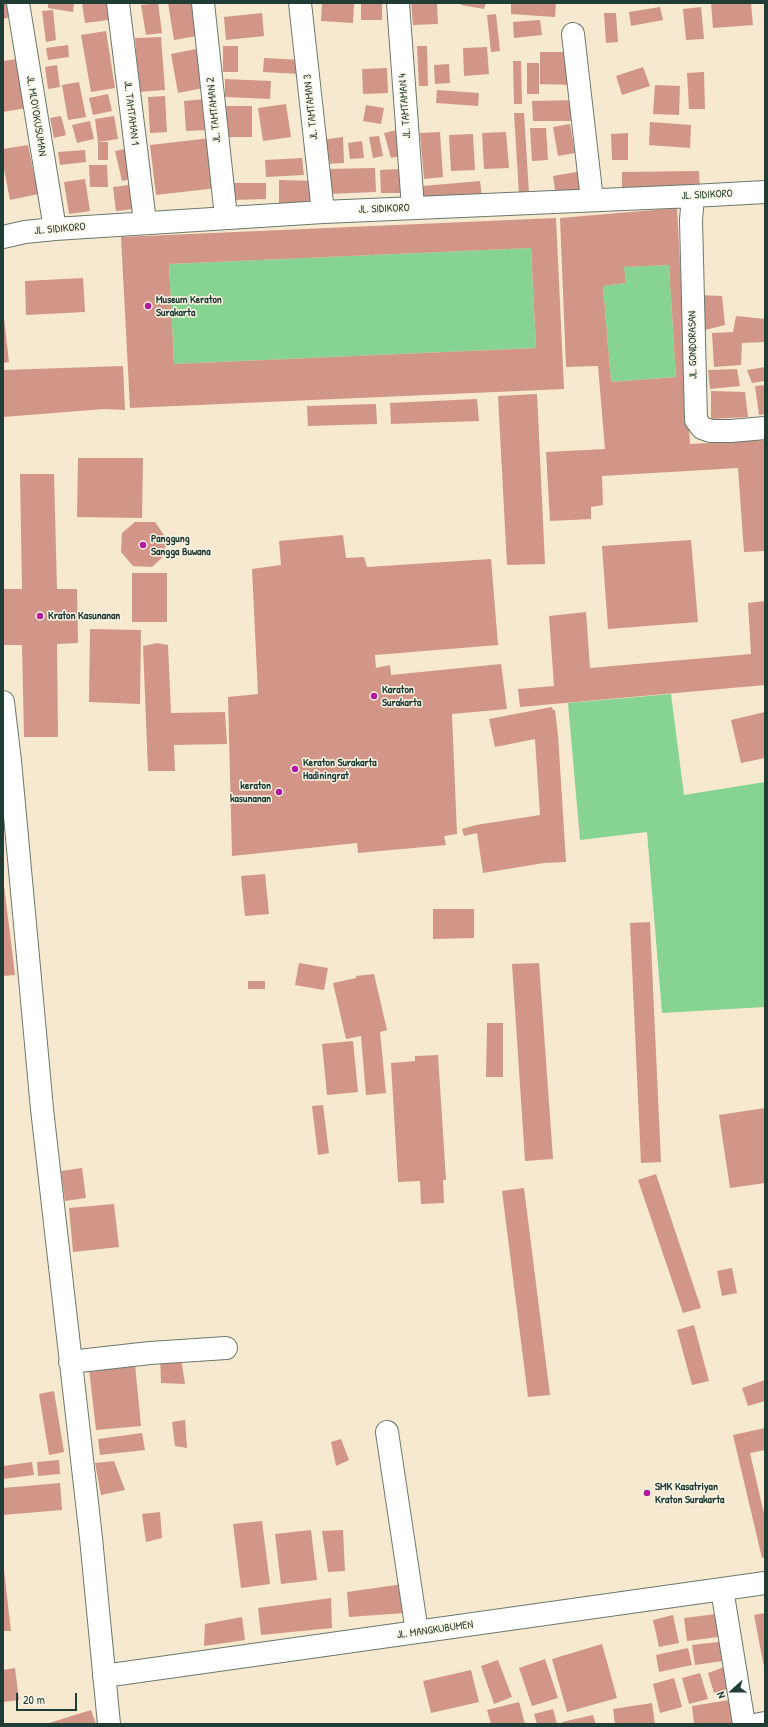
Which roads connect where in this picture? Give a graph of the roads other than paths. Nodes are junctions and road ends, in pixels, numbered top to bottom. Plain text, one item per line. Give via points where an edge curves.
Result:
1 (18, 3) edge
2 (118, 3) edge
3 (203, 3) edge
4 (300, 3) edge
5 (398, 3) edge
6 (573, 34) dead end
7 (765, 192) edge
8 (693, 196) junction
9 (592, 200) junction
10 (413, 208) junction
11 (323, 212) junction
12 (226, 218) junction
13 (145, 222) junction
14 (54, 229) junction
15 (3, 237) edge
16 (765, 428) edge
17 (3, 702) edge
18 (7, 762) edge
19 (226, 1348) dead end
20 (70, 1362) junction
21 (387, 1432) dead end
22 (765, 1583) edge
23 (722, 1589) junction
24 (417, 1632) junction
25 (104, 1676) junction
26 (765, 1723) edge
27 (109, 1724) edge
28 (744, 1724) edge
29 (759, 1724) edge

1 - 14 street, JL. MLOYOKUSUMAN
2 - 13 street, JL. TAMTAMAN 1
3 - 12 street, JL. TAMTAMAN 2
4 - 11 street, JL. TAMTAMAN 3
5 - 10 street, JL. TAMTAMAN 4
6 - 9 street
7 - 8 street, JL. SIDIKORO
8 - 9 street, JL. SIDIKORO
8 - 16 street, JL. GONDORASAN via 691,220 696,420 702,428 711,431
9 - 10 street, JL. SIDIKORO
10 - 11 street, JL. SIDIKORO
11 - 12 street, JL. SIDIKORO
12 - 13 street, JL. SIDIKORO
13 - 14 street, JL. SIDIKORO
14 - 15 street, JL. SIDIKORO
17 - 18 street
18 - 20 street
19 - 20 street
20 - 25 street
21 - 24 street
22 - 23 street, JL. MANGKUBUMEN
23 - 24 street, JL. MANGKUBUMEN
23 - 28 street
24 - 25 street, JL. MANGKUBUMEN
25 - 27 street
26 - 29 street

